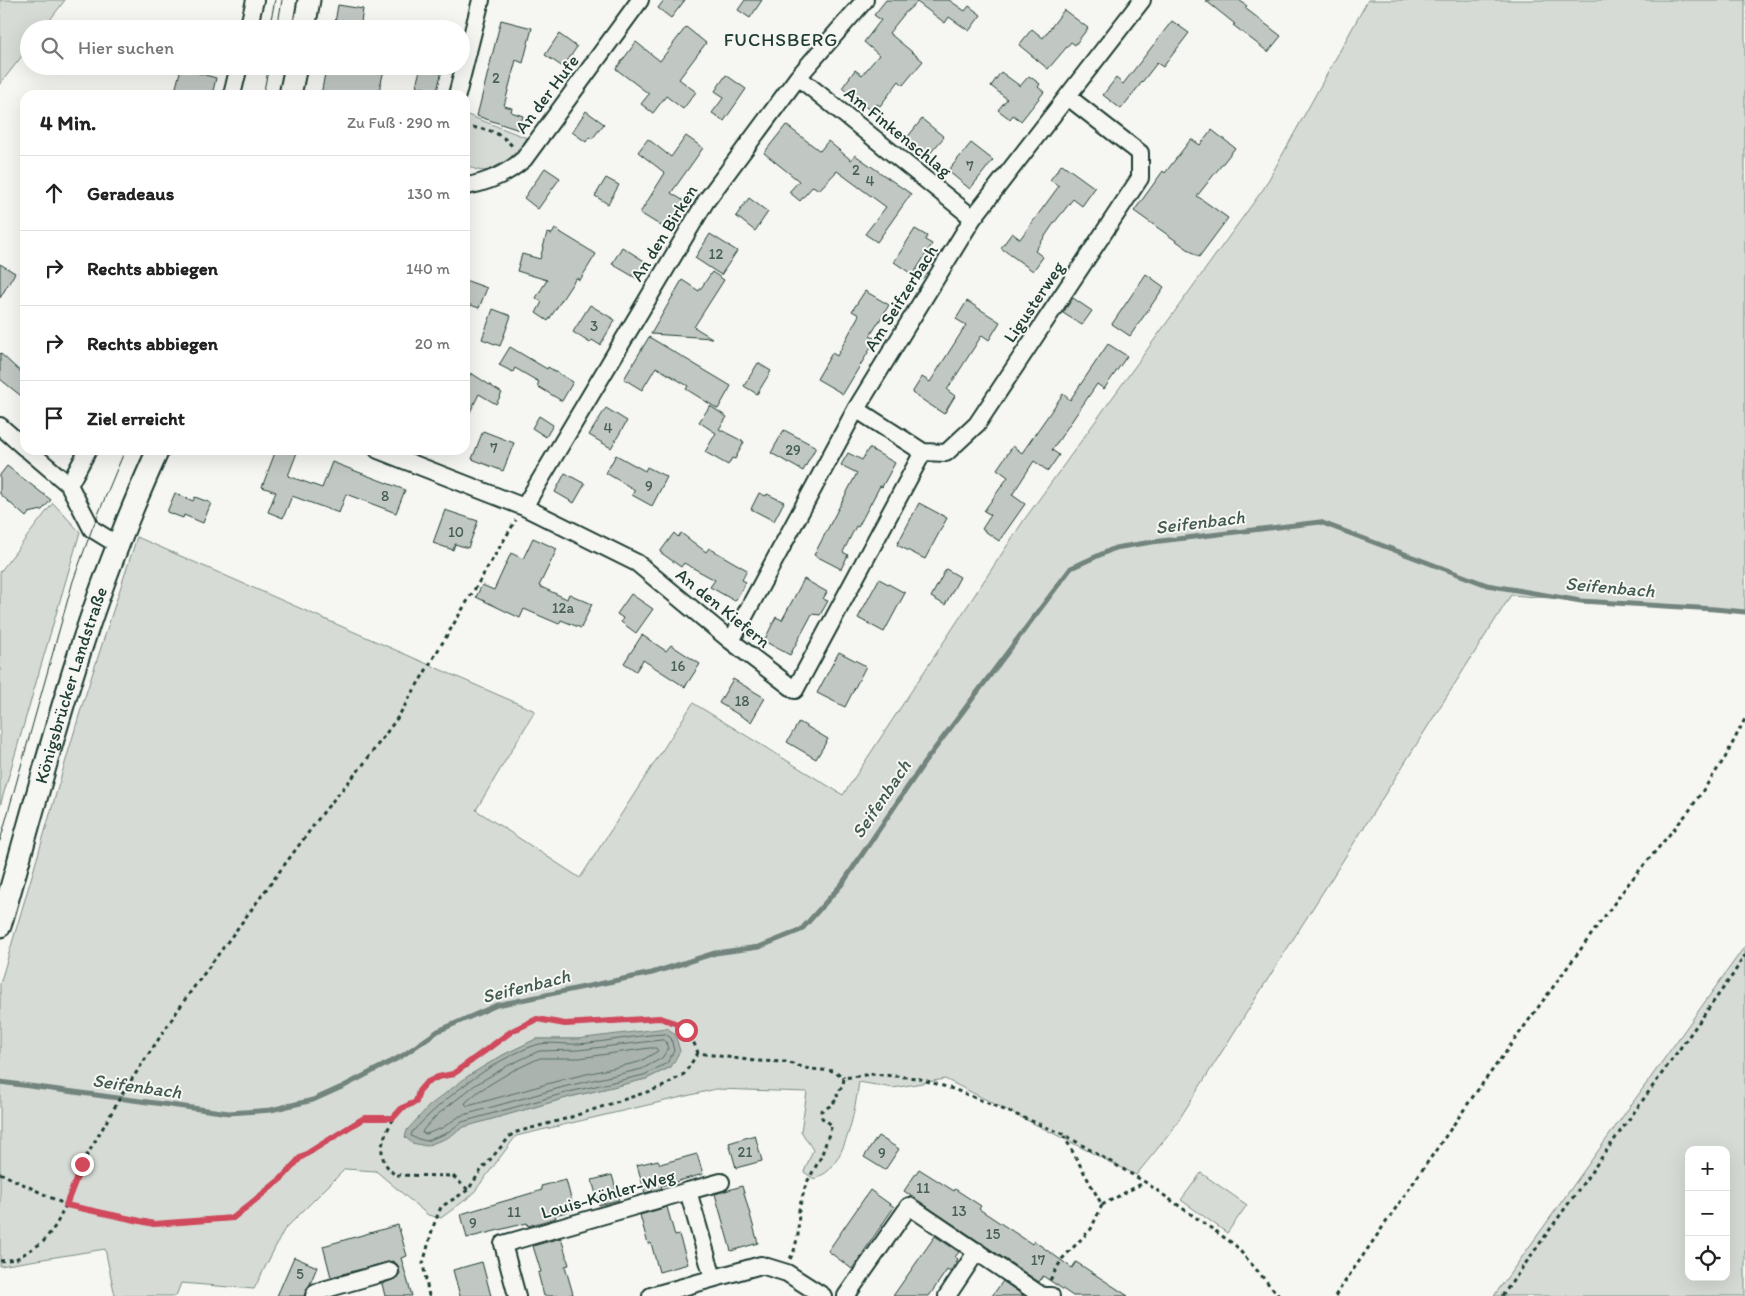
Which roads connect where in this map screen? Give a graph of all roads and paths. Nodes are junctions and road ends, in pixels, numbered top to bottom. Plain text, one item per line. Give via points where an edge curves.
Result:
1 (256, 0) edge
2 (310, 0) edge
3 (481, 0) edge
4 (640, 0) edge
5 (865, 0) edge
6 (1142, 0) edge
7 (250, 20) edge
8 (306, 20) edge
9 (470, 44) edge
10 (237, 75) edge
11 (294, 75) edge
12 (462, 75) edge
13 (798, 77) junction
14 (233, 90) edge
15 (291, 90) edge
16 (458, 90) edge
17 (1068, 96) junction
18 (470, 128) edge
19 (525, 157) junction
20 (470, 186) edge
21 (973, 218) junction
22 (856, 409) junction
23 (0, 426) edge
24 (20, 444) edge
25 (923, 452) junction
26 (33, 455) edge
27 (85, 455) edge
28 (156, 455) edge
29 (391, 455) edge
30 (69, 486) junction
31 (524, 507) junction
32 (118, 545) junction
33 (731, 641) junction
34 (1745, 719) edge
35 (0, 926) edge
36 (1745, 955) edge
37 (698, 1053) junction
38 (844, 1078) junction
39 (393, 1118) junction
40 (1063, 1134) junction
41 (0, 1172) edge
42 (721, 1182) dead end
43 (1145, 1182) junction
44 (468, 1190) junction
45 (688, 1191) junction
46 (66, 1205) junction
47 (1102, 1205) junction
48 (977, 1252) junction
49 (0, 1261) edge
50 (390, 1271) dead end
51 (788, 1273) junction
52 (713, 1278) junction
53 (314, 1296) edge
54 (429, 1296) edge
55 (516, 1296) edge
56 (651, 1296) edge
57 (823, 1296) edge
58 (846, 1296) edge
59 (947, 1296) edge
60 (1042, 1296) edge
61 (1051, 1296) edge
62 (1279, 1296) edge
63 (1335, 1296) edge
64 (1502, 1296) edge

1 - 7 street
2 - 8 main road
3 - 9 street
4 - 19 street, An der Hufe
5 - 13 street, An den Birken
6 - 17 street, Am Seifzerbach
10 - 14 street
11 - 15 main road
12 - 16 street
13 - 21 street, Am Finkenschlag
13 - 31 street, An den Birken via 706,201
17 - 21 street, Am Seifzerbach
17 - 25 street, Ligusterweg via 1140,153 1140,178 977,424 946,453
18 - 19 path via 495,132
19 - 20 street, An der Hufe via 511,170
21 - 22 street, Am Seifzerbach
22 - 25 street
22 - 33 street, Am Seifzerbach
23 - 24 street
25 - 33 street, An den Kiefern via 795,690
26 - 30 street
27 - 30 street
28 - 32 main road, Königsbrücker Landstraße
29 - 31 street, An den Kiefern
30 - 32 street via 92,528
31 - 33 street, An den Kiefern via 637,564
31 - 46 path via 398,718 325,810 186,998 124,1091 82,1164
32 - 35 main road, Königsbrücker Landstraße via 66,697
34 - 63 path via 1725,758 1689,811 1629,883 1472,1098
36 - 64 path
37 - 38 path via 786,1062 808,1069 835,1071
37 - 39 path via 686,1030 660,1018 565,1024 537,1019 512,1031 453,1074 426,1083 416,1102 402,1108
37 - 44 path via 684,1074 662,1087 513,1133
38 - 40 path via 872,1074 917,1078 956,1090
38 - 51 path via 838,1098 821,1111 822,1118 832,1125 831,1133 806,1184
39 - 44 path via 381,1148 387,1168 395,1175 453,1176
39 - 46 path via 364,1118 300,1158 282,1178 233,1218 154,1224
40 - 43 path
40 - 47 path
41 - 46 path
42 - 45 street
43 - 47 path
43 - 62 path via 1235,1245
44 - 54 path via 441,1207 433,1227 423,1264
45 - 52 street, Louis-Köhler-Weg
45 - 55 street, Louis-Köhler-Weg via 503,1244
46 - 49 path via 43,1242 16,1259
47 - 60 path via 1091,1229 1062,1258
48 - 58 street via 909,1206
48 - 59 street
48 - 60 street
50 - 53 street via 316,1292
51 - 52 street via 761,1265
51 - 57 street
52 - 56 street
60 - 61 street

